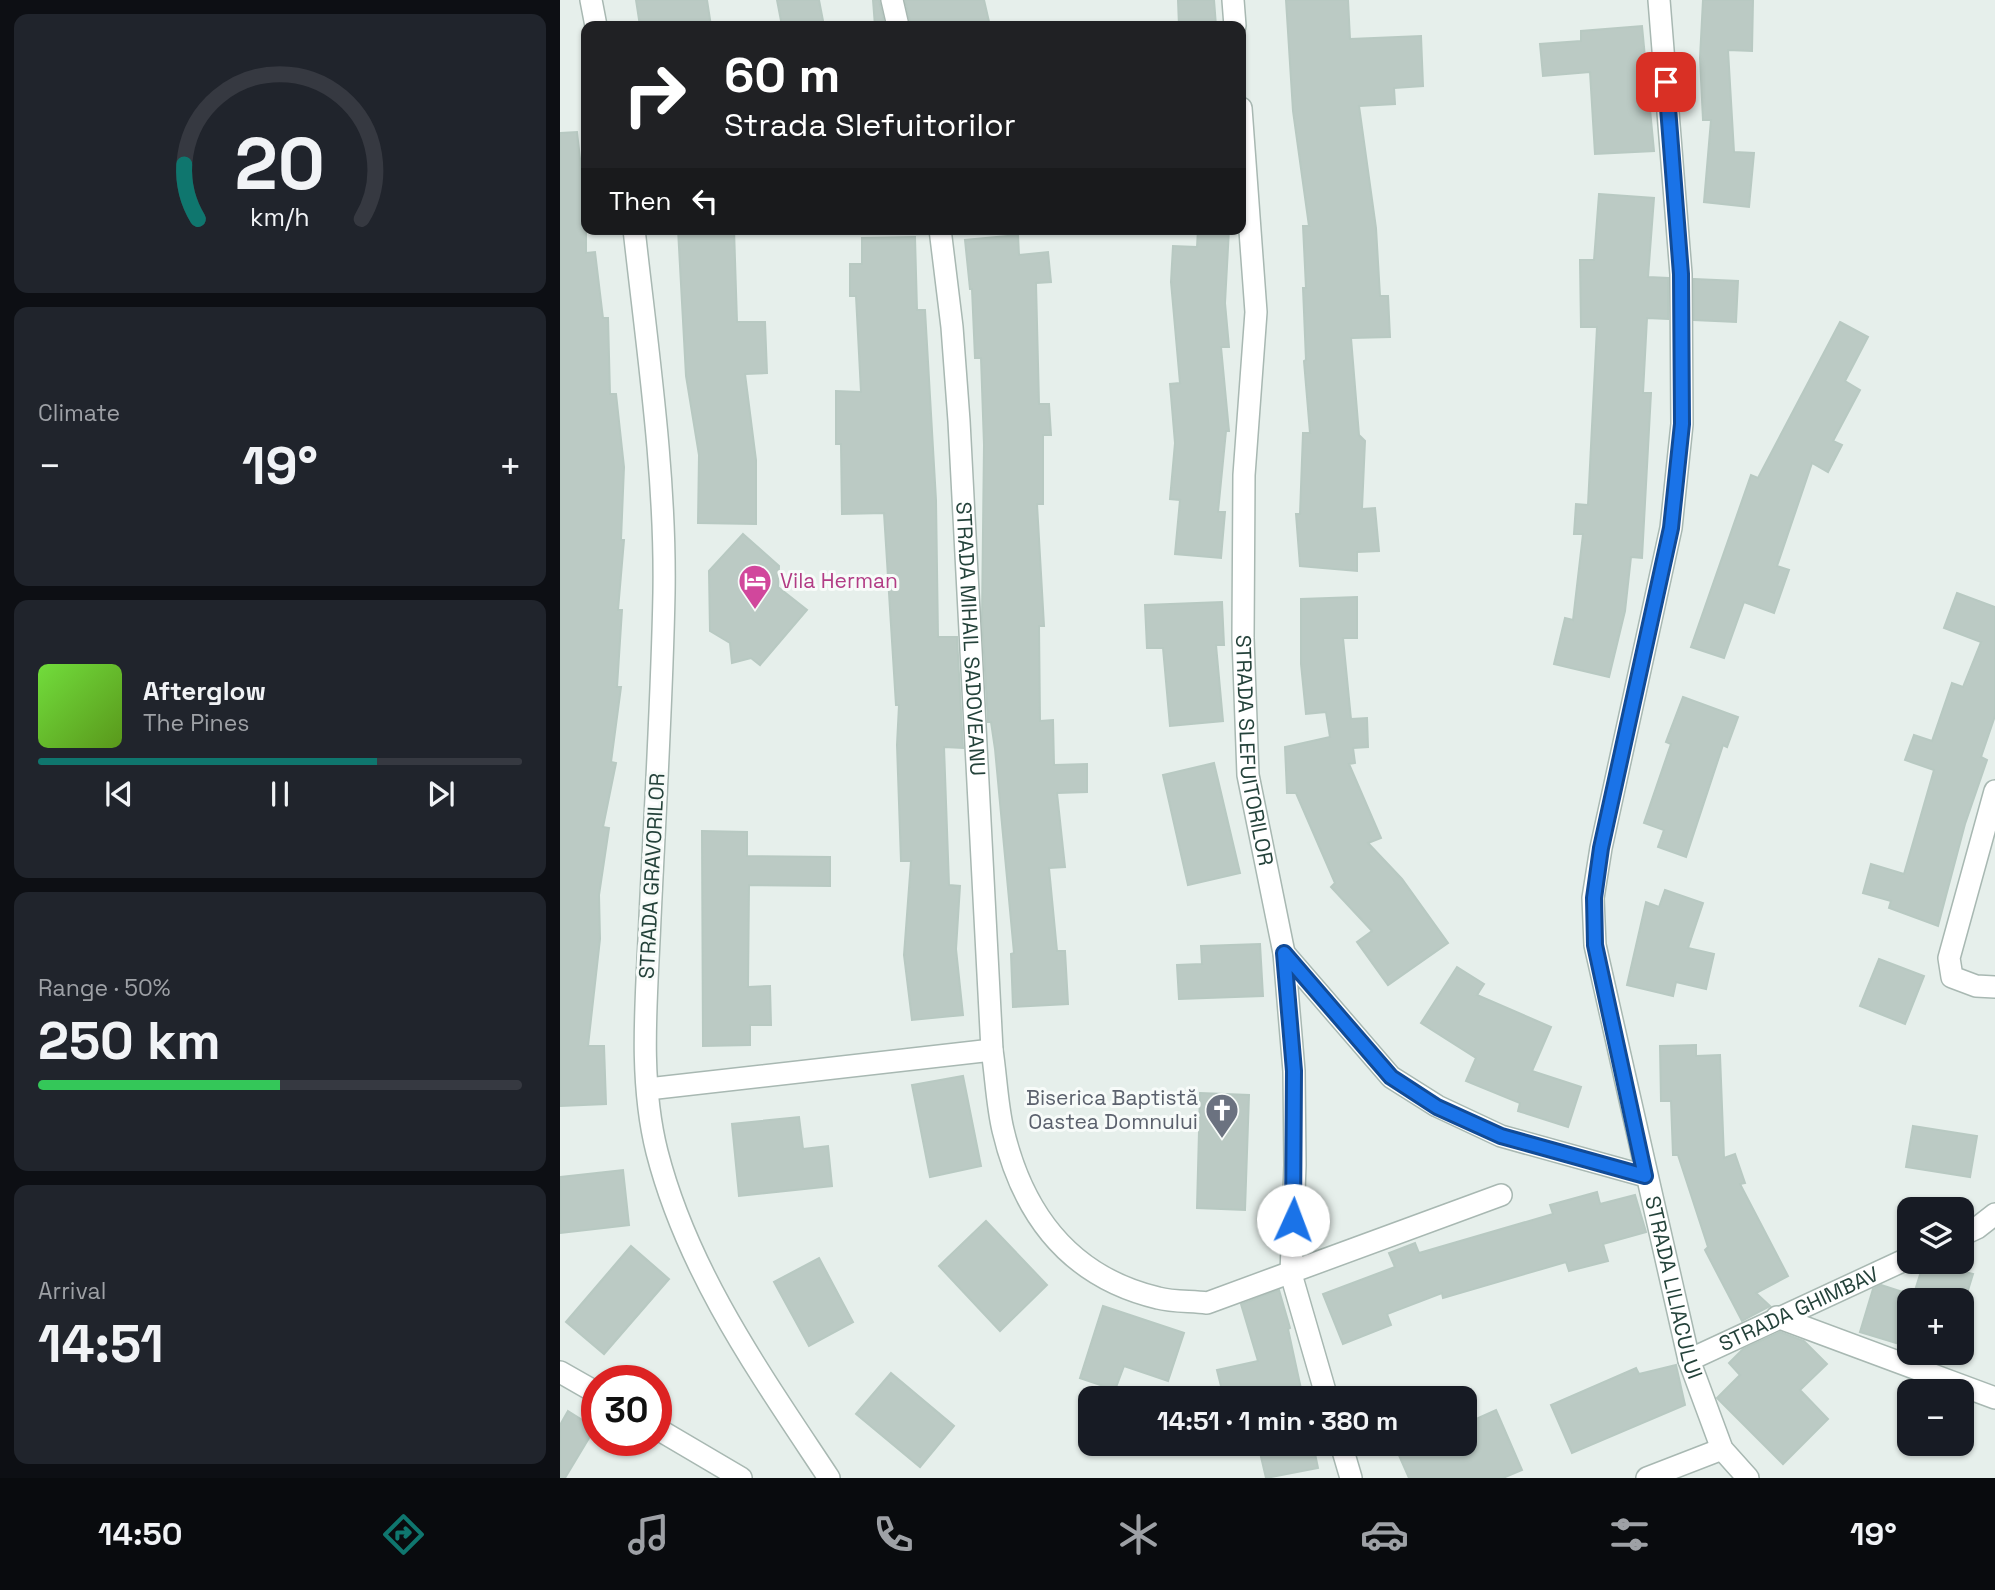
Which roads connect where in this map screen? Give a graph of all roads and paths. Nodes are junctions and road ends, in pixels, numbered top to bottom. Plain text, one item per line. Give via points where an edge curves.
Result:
1 (590, 0) edge
2 (892, 0) edge
3 (1233, 0) edge
4 (1659, 0) edge
5 (595, 21) edge
6 (897, 21) edge
7 (1235, 21) edge
8 (1246, 176) edge
9 (635, 235) edge
10 (941, 235) edge
11 (1995, 791) edge
12 (1284, 953) junction
13 (1995, 987) edge
14 (992, 1050) junction
15 (648, 1089) junction
16 (1645, 1176) junction
17 (1501, 1195) dead end
18 (1995, 1214) edge
19 (1974, 1229) edge
20 (1897, 1263) edge
21 (1291, 1274) junction
22 (1777, 1317) junction
23 (1689, 1360) junction
24 (560, 1372) edge
25 (581, 1384) edge
26 (1324, 1386) edge
27 (1995, 1398) edge
28 (672, 1437) edge
29 (1722, 1449) junction
30 (1345, 1456) edge
31 (741, 1478) edge
32 (830, 1478) edge
33 (1351, 1478) edge
34 (1647, 1478) edge
35 (1748, 1478) edge

1 - 5 street
2 - 6 street
3 - 7 street
4 - 16 street, STRADA LILIACULUI via 1681,274 1682,424 1671,528 1594,898 1595,945
8 - 12 street, STRADA SLEFUITORILOR via 1256,312 1244,475 1248,775
9 - 15 street, STRADA GRAVORILOR via 655,425 664,589 646,1016
10 - 14 street, STRADA MIHAIL SADOVEANU via 959,421
11 - 13 street via 1949,958 1952,977
12 - 16 street, STRADA SLEFUITORILOR via 1391,1077 1437,1107 1501,1136
12 - 21 street via 1294,1084
14 - 15 street
14 - 21 street, STRADA MIHAIL SADOVEANU via 1003,1129 1023,1195 1054,1238 1100,1276 1158,1298 1206,1303
15 - 32 street, STRADA GRAVORILOR via 656,1149 676,1215 744,1351
16 - 23 street, STRADA LILIACULUI
17 - 21 street, STRADA MIHAIL SADOVEANU
18 - 19 street
20 - 22 street, STRADA GHIMBAV
21 - 26 street
22 - 23 street, STRADA GHIMBAV
22 - 27 street
23 - 29 street, STRADA LILIACULUI
24 - 25 street
28 - 31 street
29 - 34 street
29 - 35 street
30 - 33 street

